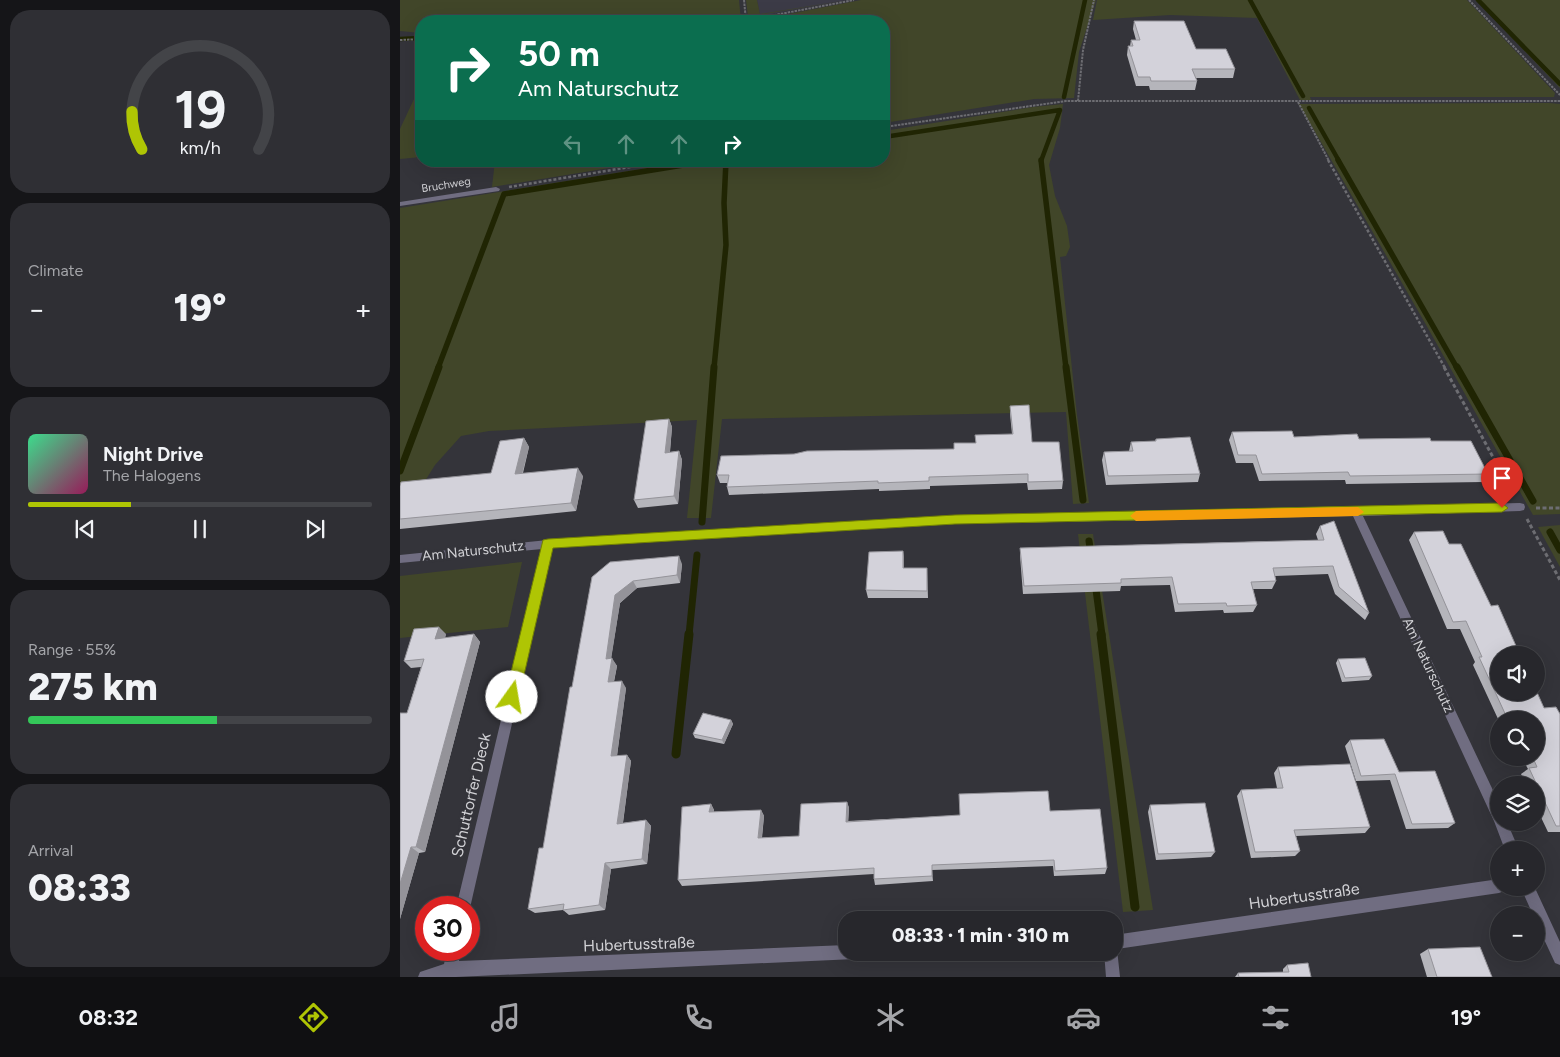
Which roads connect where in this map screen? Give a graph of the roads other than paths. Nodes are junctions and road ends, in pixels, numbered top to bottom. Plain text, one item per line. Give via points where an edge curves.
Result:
1 (496, 189) road end
2 (400, 204) edge
3 (1520, 508) road end
4 (1356, 512) junction
5 (548, 544) junction
6 (400, 559) edge
7 (1490, 799) edge
8 (1490, 887) edge
9 (466, 896) edge
10 (1532, 896) edge
11 (1123, 941) edge
12 (838, 953) edge
13 (1560, 958) edge
14 (1112, 961) edge
15 (449, 973) edge
16 (425, 977) edge
17 (1113, 977) edge

1 - 2 street, Bruchweg
3 - 4 street, Am Naturschutz
4 - 5 street, Am Naturschutz via 955,520
4 - 7 street, Am Naturschutz
5 - 6 street, Am Naturschutz
5 - 9 street, Schuttorfer Dieck
8 - 11 street, Hubertusstraße
10 - 13 street
12 - 15 street, Hubertusstraße
14 - 17 street
15 - 16 street, Hubertusstraße

